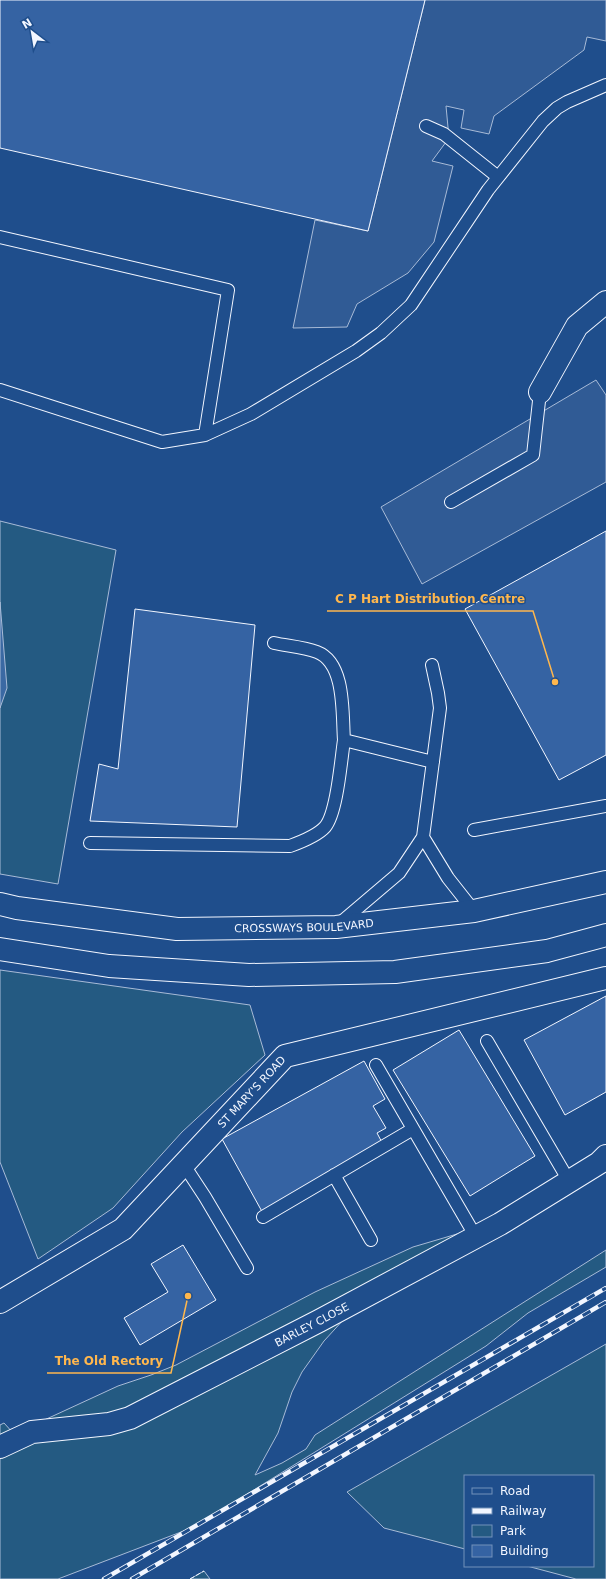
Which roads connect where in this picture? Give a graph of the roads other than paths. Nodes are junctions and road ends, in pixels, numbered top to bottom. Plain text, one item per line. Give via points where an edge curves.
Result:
1 (606, 85) edge
2 (426, 126) dead end
3 (498, 177) junction
4 (0, 237) edge
5 (606, 302) edge
6 (0, 390) edge
7 (540, 392) joint
8 (205, 435) junction
9 (451, 502) dead end
10 (274, 643) dead end
11 (432, 665) dead end
12 (344, 740) junction
13 (433, 762) junction
14 (606, 806) edge
15 (474, 830) dead end
16 (423, 837) junction
17 (90, 843) dead end
18 (606, 882) edge
19 (0, 904) edge
20 (474, 911) junction
21 (336, 927) junction
22 (606, 935) edge
23 (0, 949) edge
24 (606, 978) edge
25 (487, 1041) dead end
26 (376, 1065) dead end
27 (413, 1129) junction
28 (606, 1156) edge
29 (184, 1165) junction
30 (334, 1175) junction
31 (569, 1182) junction
32 (263, 1217) dead end
33 (476, 1237) junction
34 (371, 1240) dead end
35 (247, 1268) dead end
36 (0, 1302) edge
37 (0, 1447) edge

1 - 3 lane via 558,108 543,121
2 - 3 lane via 449,138
3 - 8 lane via 411,305 381,333 356,352 251,414
4 - 8 lane via 228,290
5 - 7 street via 576,326
6 - 8 lane via 162,442
7 - 9 lane via 533,455
10 - 12 lane via 318,653 332,664 340,685
11 - 13 lane via 440,708
12 - 13 lane
12 - 17 lane via 333,810 325,827 290,846
13 - 16 lane
14 - 15 lane
16 - 20 lane via 448,878
16 - 21 lane via 399,873
18 - 20 street, CROSSWAYS BOULEVARD
19 - 21 street, CROSSWAYS BOULEVARD via 177,928
20 - 21 street, CROSSWAYS BOULEVARD
22 - 23 street via 547,951 387,972 249,975 109,966
24 - 29 street, ST MARY'S ROAD via 285,1056
25 - 31 lane
26 - 27 lane
27 - 30 lane
27 - 33 lane
28 - 31 street, BARLEY CLOSE
29 - 35 lane
29 - 36 street, ST MARY'S ROAD via 123,1228
30 - 32 lane
30 - 34 lane
31 - 33 street, BARLEY CLOSE
33 - 37 street, BARLEY CLOSE via 130,1418 109,1424 32,1432

